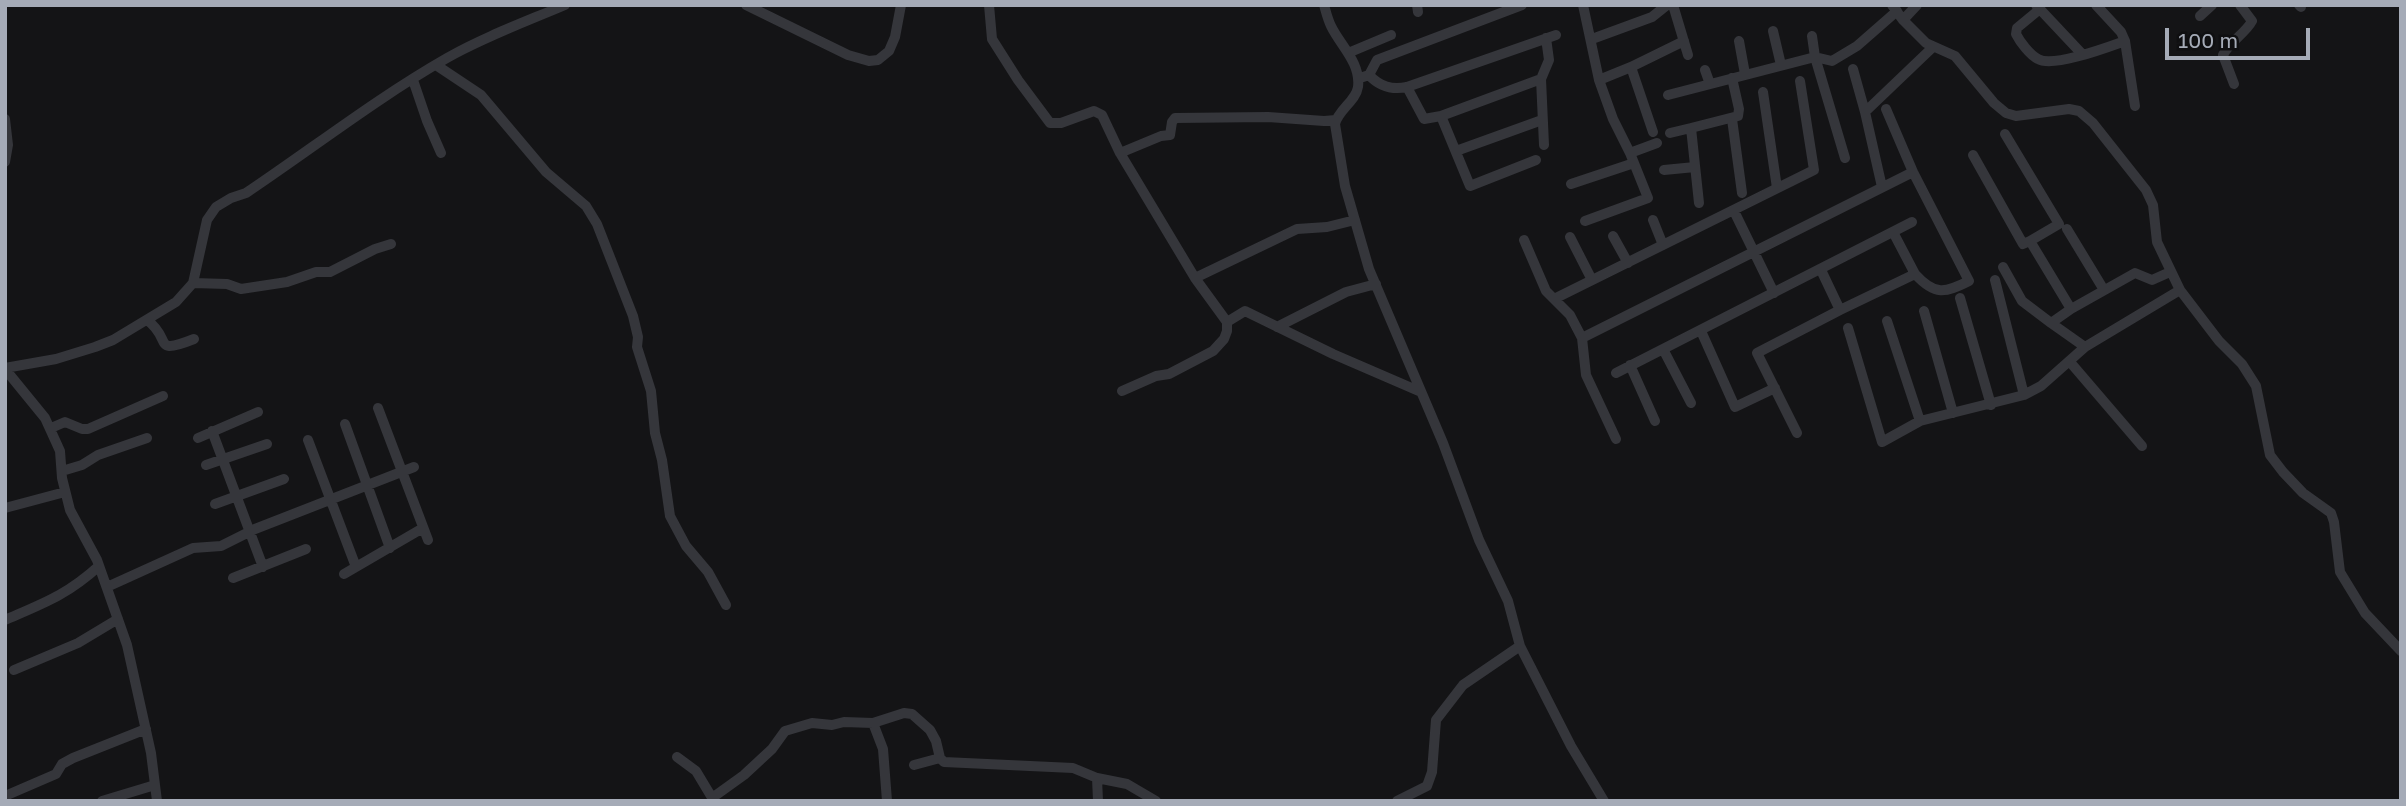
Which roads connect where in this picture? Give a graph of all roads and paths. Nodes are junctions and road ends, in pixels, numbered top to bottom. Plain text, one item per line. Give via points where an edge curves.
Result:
1 (565, 5) edge
2 (746, 5) edge
3 (901, 5) edge
4 (989, 5) edge
5 (1324, 5) edge
6 (1522, 5) edge
7 (1583, 5) edge
8 (1667, 5) edge
9 (1673, 5) edge
10 (1917, 5) edge
11 (2096, 5) edge
12 (2212, 5) edge
13 (2240, 5) edge
14 (2038, 7) edge
15 (1897, 12) edge
16 (2200, 16) dead end
17 (1773, 30) dead end
18 (1391, 35) dead end
19 (1812, 36) dead end
20 (1592, 39) junction
21 (1684, 41) junction
22 (1739, 41) dead end
23 (2125, 41) junction
24 (1933, 47) junction
25 (1348, 53) junction
26 (1688, 55) dead end
27 (2083, 55) junction
28 (1815, 57) junction
29 (436, 65) junction
30 (1782, 65) junction
31 (1631, 67) junction
32 (1853, 69) dead end
33 (1705, 70) dead end
34 (1745, 74) junction
35 (1369, 75) junction
36 (1357, 78) junction
37 (1732, 78) junction
38 (1541, 79) junction
39 (413, 80) junction
40 (1599, 80) junction
41 (1800, 81) dead end
42 (1710, 84) junction
43 (2234, 84) dead end
44 (1408, 87) junction
45 (1763, 92) dead end
46 (1668, 95) dead end
47 (2135, 106) dead end
48 (1886, 110) dead end
49 (1866, 112) junction
50 (1441, 116) junction
51 (5, 119) edge
52 (1732, 119) junction
53 (1336, 120) junction
54 (1542, 120) junction
55 (1691, 128) junction
56 (1653, 132) dead end
57 (1670, 133) dead end
58 (2005, 134) dead end
59 (1657, 144) dead end
60 (1544, 145) dead end
61 (1456, 150) junction
62 (441, 153) dead end
63 (1120, 153) junction
64 (1973, 155) dead end
65 (1632, 158) junction
66 (1845, 158) dead end
67 (1536, 160) dead end
68 (5, 162) edge
69 (1695, 167) junction
70 (1664, 170) dead end
71 (1913, 172) junction
72 (1571, 184) dead end
73 (1882, 187) junction
74 (1777, 188) junction
75 (1742, 193) dead end
76 (1699, 203) dead end
77 (1734, 211) junction
78 (1355, 220) junction
79 (1653, 220) dead end
80 (1585, 221) dead end
81 (1912, 222) dead end
82 (2067, 229) dead end
83 (1893, 232) junction
84 (1613, 236) dead end
85 (1570, 237) dead end
86 (1524, 240) dead end
87 (2030, 241) junction
88 (391, 244) dead end
89 (1662, 245) junction
90 (1754, 251) junction
91 (1628, 263) junction
92 (2003, 267) dead end
93 (1821, 270) junction
94 (2170, 272) junction
95 (1915, 274) junction
96 (1195, 278) junction
97 (1592, 280) junction
98 (1996, 280) dead end
99 (192, 283) junction
100 (1376, 284) junction
101 (2104, 290) junction
102 (2180, 290) junction
103 (1774, 293) junction
104 (1960, 298) dead end
105 (1554, 299) junction
106 (2071, 309) junction
107 (1840, 310) junction
108 (1924, 311) dead end
109 (1887, 321) dead end
110 (151, 322) junction
111 (1227, 323) junction
112 (2052, 323) junction
113 (1277, 327) junction
114 (1848, 328) dead end
115 (1700, 331) junction
116 (1582, 338) junction
117 (194, 339) dead end
118 (2085, 347) junction
119 (1663, 349) junction
120 (2070, 362) junction
121 (1630, 365) junction
122 (9, 372) edge
123 (1616, 373) dead end
124 (1774, 388) junction
125 (1122, 391) dead end
126 (1421, 392) junction
127 (2024, 395) junction
128 (163, 396) dead end
129 (1691, 402) dead end
130 (1991, 405) junction
131 (378, 408) dead end
132 (258, 412) dead end
133 (1953, 413) junction
134 (1655, 421) dead end
135 (1920, 421) junction
136 (345, 425) dead end
137 (51, 428) junction
138 (212, 431) junction
139 (1797, 433) dead end
140 (147, 438) dead end
141 (198, 438) dead end
142 (1616, 439) dead end
143 (308, 440) dead end
144 (267, 444) dead end
145 (2142, 446) dead end
146 (222, 459) junction
147 (206, 465) dead end
148 (414, 467) dead end
149 (62, 471) junction
150 (402, 472) junction
151 (284, 480) dead end
152 (367, 485) junction
153 (65, 492) junction
154 (236, 496) junction
155 (330, 500) junction
156 (215, 504) dead end
157 (5, 508) edge
158 (424, 528) junction
159 (251, 531) junction
160 (428, 540) dead end
161 (390, 548) junction
162 (306, 549) dead end
163 (99, 566) junction
164 (263, 567) junction
165 (356, 567) junction
166 (344, 574) dead end
167 (233, 578) dead end
168 (107, 587) junction
169 (726, 605) dead end
170 (118, 619) junction
171 (5, 620) edge
172 (1520, 646) junction
173 (2401, 651) edge
174 (14, 670) dead end
175 (873, 723) junction
176 (146, 729) junction
177 (677, 757) dead end
178 (940, 758) junction
179 (914, 765) dead end
180 (1097, 778) junction
181 (155, 785) junction
182 (5, 796) edge
183 (713, 799) edge
184 (102, 801) edge
185 (158, 801) edge
186 (887, 801) edge
187 (1098, 801) edge
188 (1156, 801) edge
189 (1397, 801) edge
190 (1604, 801) edge

1 - 29 street
2 - 3 street via 869,61 889,51
4 - 63 street via 992,39 1050,123 1099,112
5 - 25 street via 1331,27
6 - 35 street via 1377,60
7 - 20 street
8 - 20 street via 1652,17
9 - 21 street
10 - 15 street
11 - 23 street
12 - 16 street
13 - 43 street via 2252,21 2223,55
14 - 27 street
14 - 27 street via 2017,28 2017,37 2041,61
15 - 24 street
15 - 28 street via 1842,57 1832,61
17 - 30 street
18 - 25 street
19 - 28 street
20 - 40 street
21 - 26 street
21 - 31 street
22 - 34 street
23 - 27 street
23 - 47 street
24 - 49 street
24 - 94 street via 1955,56 2006,113 2023,116 2072,109 2093,123 2151,199 2157,242
25 - 36 street
28 - 30 street
28 - 66 street
29 - 39 street
29 - 169 street via 481,95 546,172 586,206 597,223 632,310 637,347 651,391 670,516
30 - 34 street
31 - 40 street
31 - 56 street
32 - 49 street
33 - 42 street
34 - 37 street
35 - 36 street
35 - 44 street via 1376,83 1396,90
36 - 53 street via 1356,92
37 - 42 street
37 - 52 street via 1739,109
38 - 44 street via 1549,61 1551,36
38 - 50 street
38 - 54 street
39 - 62 street
39 - 99 street via 246,193 216,207 204,228
40 - 65 street
41 - 74 street via 1814,170
42 - 46 street
44 - 50 street via 1424,119
45 - 74 street
48 - 71 street
49 - 73 street
50 - 61 street
51 - 68 street
52 - 55 street
52 - 75 street
53 - 63 street via 1175,118 1170,135
53 - 78 street
54 - 60 street
54 - 61 street
55 - 57 street
55 - 69 street
58 - 87 street via 2059,224
59 - 65 street
61 - 67 street via 1470,186
63 - 96 street
64 - 87 street via 2023,244
65 - 72 street
65 - 80 street via 1648,198
69 - 70 street
69 - 76 street
71 - 73 street
71 - 95 street via 1969,281 1948,291 1936,290
73 - 90 street
74 - 77 street
77 - 89 street
77 - 90 street
78 - 96 street via 1297,229
78 - 100 street
79 - 89 street
81 - 83 street
82 - 101 street
83 - 93 street
83 - 95 street
84 - 91 street
85 - 97 street
86 - 105 street via 1546,291
87 - 106 street
88 - 99 street via 330,272 287,282 242,289
89 - 91 street
90 - 103 street
90 - 116 street
91 - 97 street
92 - 112 street via 2022,301
93 - 103 street
93 - 107 street
94 - 101 street via 2152,280 2135,272
94 - 102 street
95 - 107 street
96 - 111 street
97 - 105 street
98 - 127 street
99 - 110 street
100 - 113 street via 1346,292
100 - 126 street
101 - 106 street
102 - 118 street
102 - 173 street via 2251,377 2270,455 2303,493 2331,513 2340,572 2365,613
103 - 115 street
104 - 130 street
105 - 116 street via 1570,315
106 - 112 street
107 - 124 street via 1757,353
108 - 133 street
109 - 135 street
110 - 117 street via 167,347
110 - 122 street via 95,347
111 - 113 street via 1244,311
111 - 125 street via 1224,339 1213,351
112 - 118 street
113 - 126 street
114 - 135 street via 1882,442
115 - 119 street
115 - 124 street via 1735,407
116 - 142 street via 1586,375
118 - 120 street
119 - 121 street
119 - 129 street
120 - 127 street
120 - 145 street
121 - 123 street
121 - 134 street
122 - 137 street
124 - 139 street
126 - 172 street via 1508,601
127 - 130 street
128 - 137 street via 88,429 65,422
130 - 133 street
131 - 150 street
132 - 138 street
133 - 135 street
136 - 152 street
137 - 149 street
138 - 141 street
138 - 146 street
140 - 149 street
143 - 155 street
144 - 146 street
146 - 147 street
146 - 154 street
148 - 150 street
149 - 153 street
150 - 152 street
150 - 158 street
151 - 154 street
152 - 155 street
152 - 161 street
153 - 157 street
153 - 163 street
154 - 156 street
154 - 159 street
155 - 159 street
155 - 165 street
158 - 160 street
158 - 161 street
159 - 164 street
159 - 168 street via 220,546 192,548
161 - 165 street
162 - 164 street
163 - 168 street
163 - 171 street via 56,599
164 - 167 street
165 - 166 street
168 - 170 street
170 - 174 street via 78,643
170 - 176 street
172 - 189 street via 1478,673 1454,696 1435,724 1427,786
172 - 190 street
175 - 178 street via 904,713 915,715 930,730
175 - 183 street via 812,723 788,729 741,778
175 - 186 street via 883,748
176 - 181 street
176 - 182 street via 73,758 56,774
177 - 183 street via 696,771
178 - 179 street
178 - 180 street via 945,762 1073,768
180 - 187 street
180 - 188 street via 1127,784
181 - 184 street
181 - 185 street

